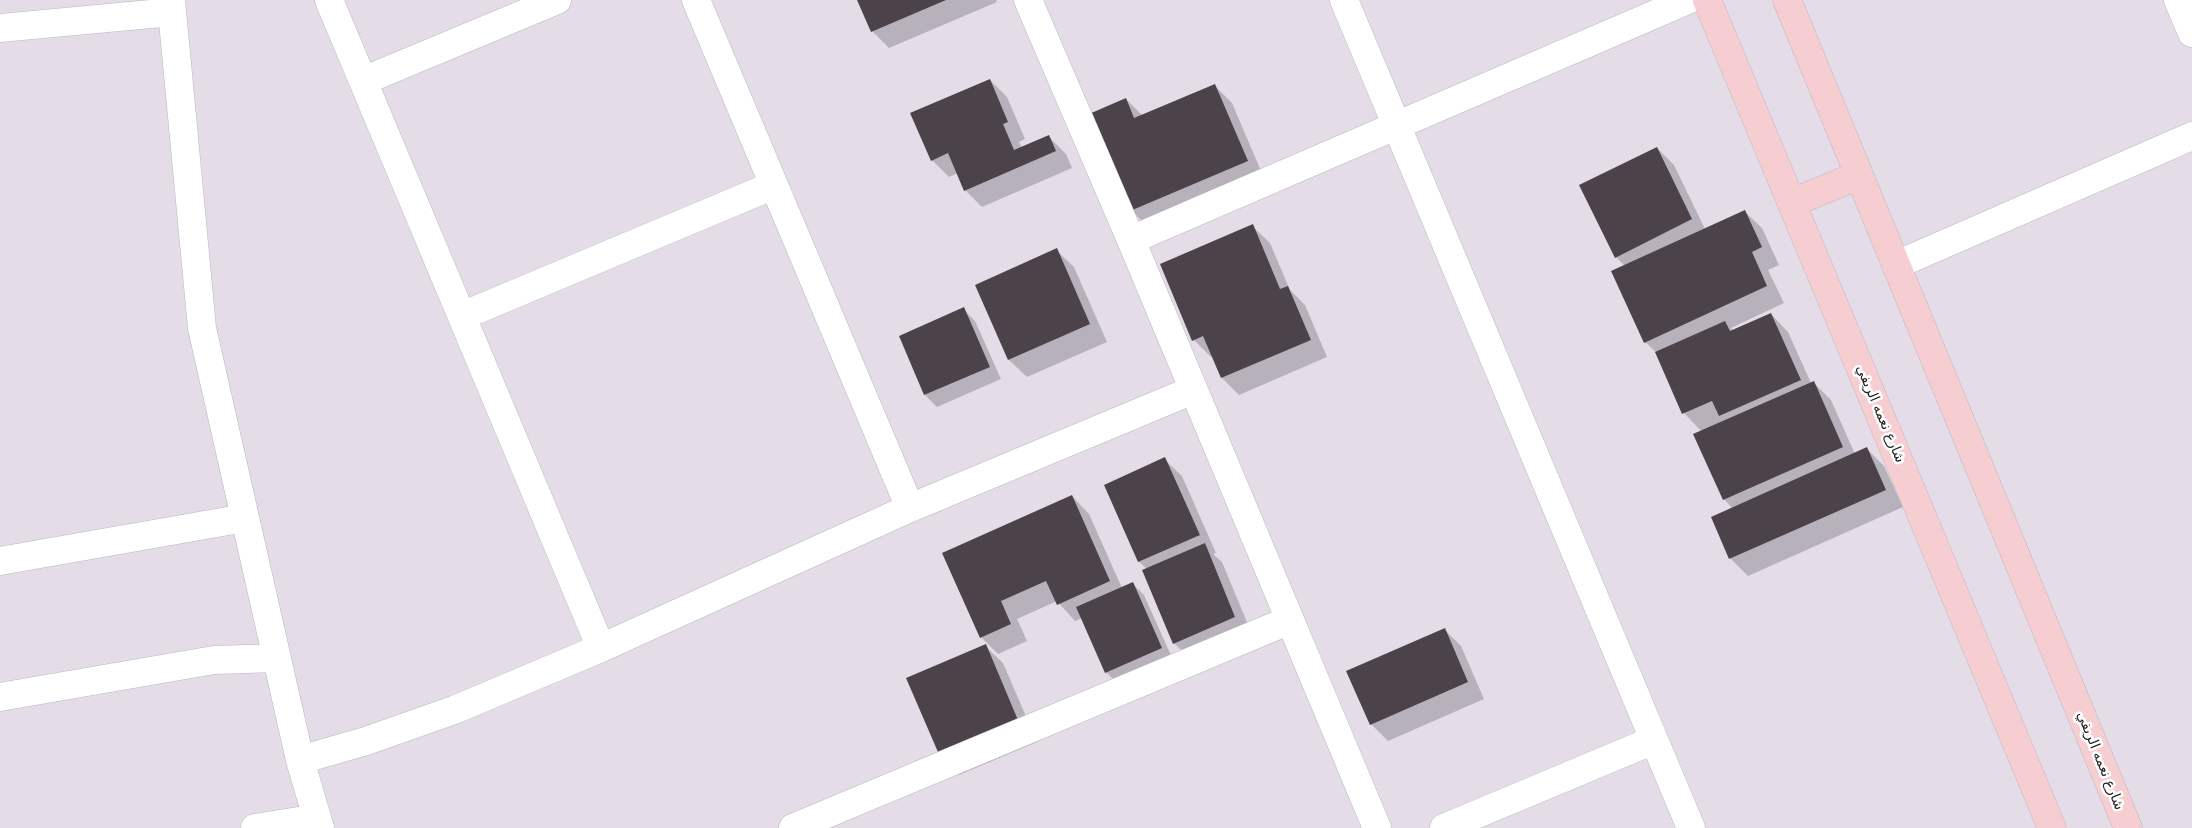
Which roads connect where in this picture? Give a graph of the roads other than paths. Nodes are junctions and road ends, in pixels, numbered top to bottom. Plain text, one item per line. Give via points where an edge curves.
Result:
1 (329, 0) edge
2 (557, 0) edge
3 (696, 0) edge
4 (1028, 0) edge
5 (1344, 0) edge
6 (1688, 0) edge
7 (1707, 0) edge
8 (1787, 0) edge
9 (2178, 0) edge
10 (172, 6) edge
11 (0, 28) edge
12 (2192, 33) edge
13 (363, 81) junction
14 (1395, 126) junction
15 (2192, 136) edge
16 (1859, 175) junction
17 (774, 185) junction
18 (1792, 203) junction
19 (1131, 240) junction
20 (1896, 265) junction
21 (462, 316) junction
22 (1193, 390) junction
23 (910, 508) junction
24 (245, 518) junction
25 (0, 561) edge
26 (1290, 620) junction
27 (601, 648) junction
28 (277, 658) junction
29 (0, 697) edge
30 (1654, 740) junction
31 (300, 760) junction
32 (318, 823) edge
33 (255, 828) edge
34 (794, 828) edge
35 (1377, 828) edge
36 (1444, 828) edge
37 (1691, 828) edge
38 (2052, 828) edge
39 (2128, 828) edge

1 - 13 street
2 - 13 street
3 - 17 street
4 - 19 street
5 - 14 street
6 - 14 street
7 - 18 street, شارع نعمه الريفي
8 - 16 street, شارع نعمه الريفي
9 - 12 street
10 - 11 street
10 - 24 street via 202,328
13 - 21 street
14 - 19 street
14 - 30 street
15 - 20 street
16 - 18 street
16 - 20 street, شارع نعمه الريفي
17 - 21 street
17 - 23 street
18 - 38 street, شارع نعمه الريفي
19 - 22 street
20 - 39 street, شارع نعمه الريفي
21 - 27 street
22 - 23 street
22 - 26 street
23 - 27 street
24 - 25 street
24 - 28 street
26 - 34 street
26 - 35 street
27 - 31 street via 454,710
28 - 29 street via 214,660
28 - 31 street
30 - 36 street
30 - 37 street
31 - 32 street
32 - 33 street

